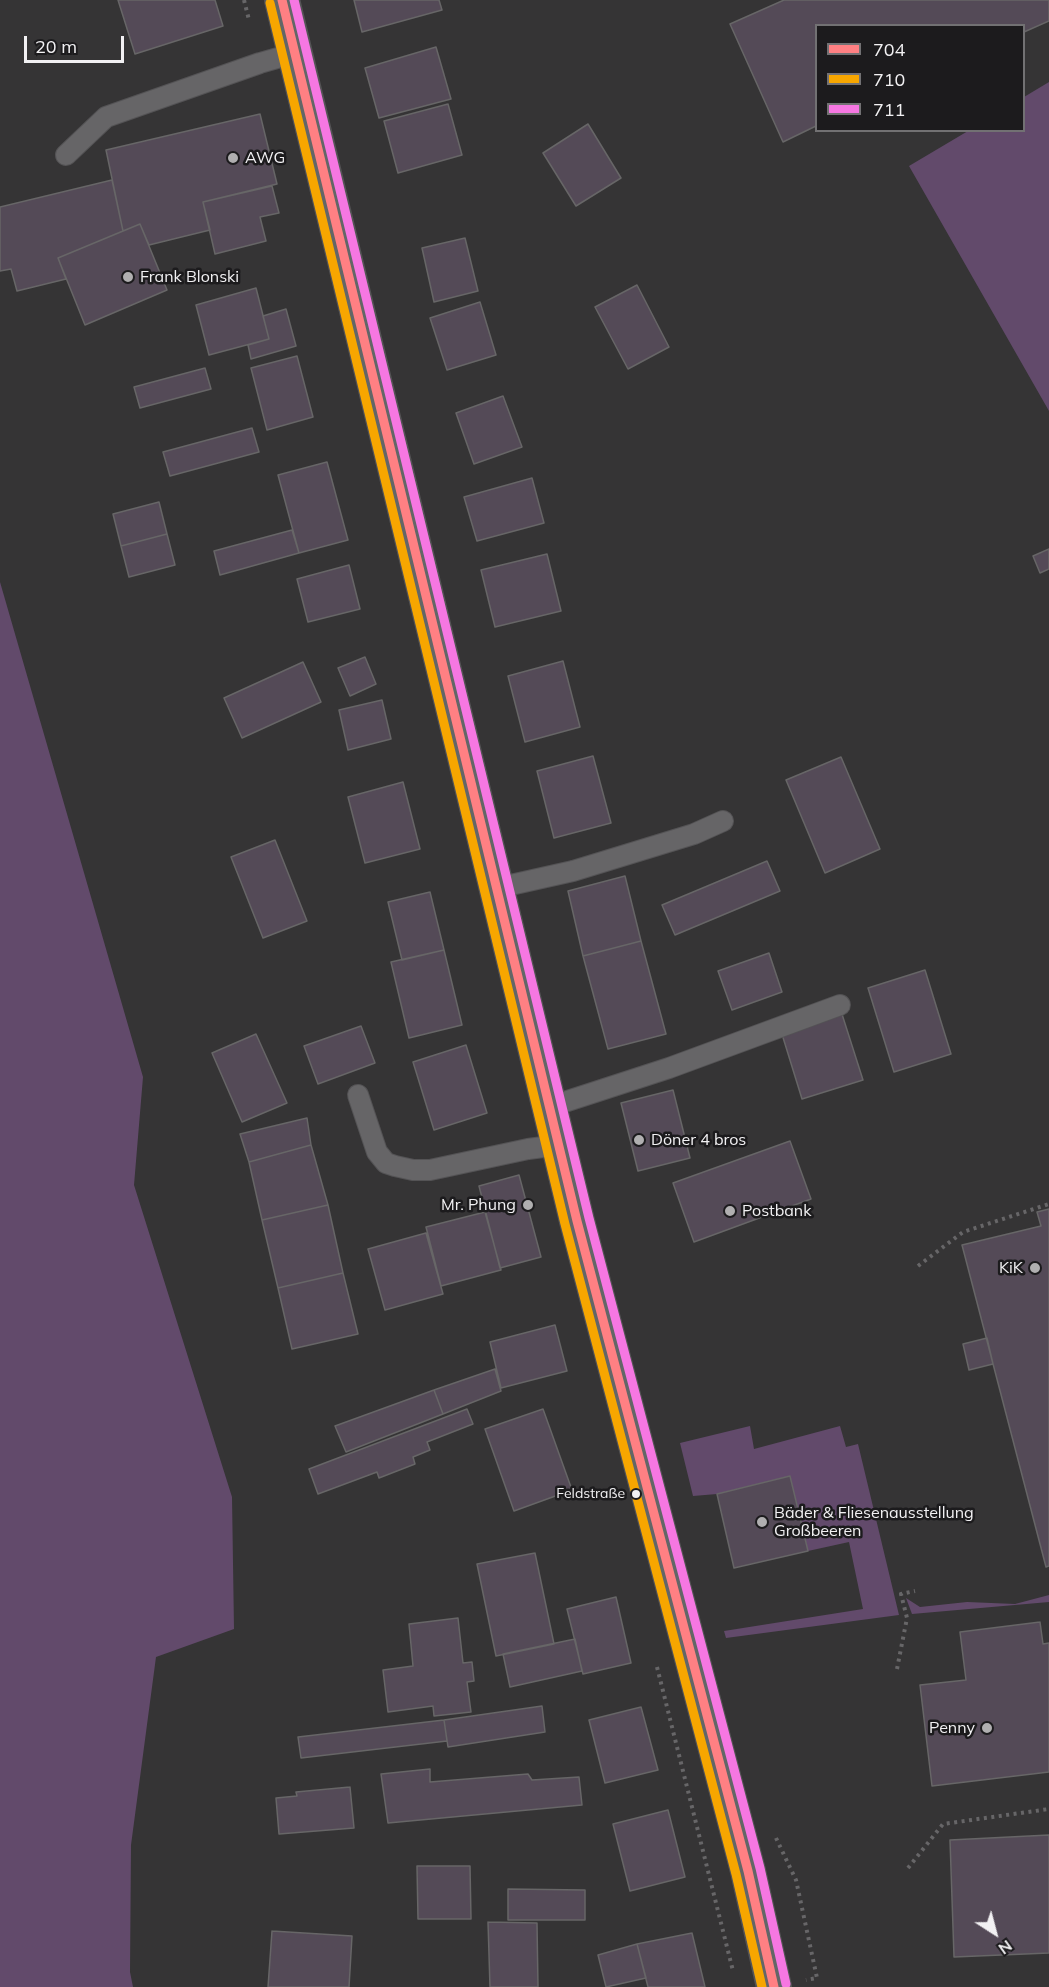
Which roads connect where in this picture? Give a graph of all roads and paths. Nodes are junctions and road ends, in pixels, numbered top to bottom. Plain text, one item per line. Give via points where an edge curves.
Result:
1 (282, 0) edge
2 (295, 53) junction
3 (66, 155) dead end
4 (723, 821) dead end
5 (497, 888) junction
6 (840, 1005) dead end
7 (358, 1095) dead end
8 (549, 1107) junction
9 (559, 1145) junction
10 (1049, 1204) edge
11 (918, 1266) dead end
12 (915, 1591) dead end
13 (897, 1669) dead end
14 (1049, 1809) edge
15 (908, 1868) dead end
16 (774, 1987) edge

1 - 2 street
2 - 3 lane via 106,117
2 - 5 street
4 - 5 lane via 694,834 573,871
5 - 8 street
6 - 8 lane
7 - 9 lane via 377,1152 395,1166 430,1170
8 - 9 street
9 - 16 street via 748,1872
10 - 11 path via 963,1232
12 - 13 path via 901,1594 907,1618
14 - 15 path via 943,1824

